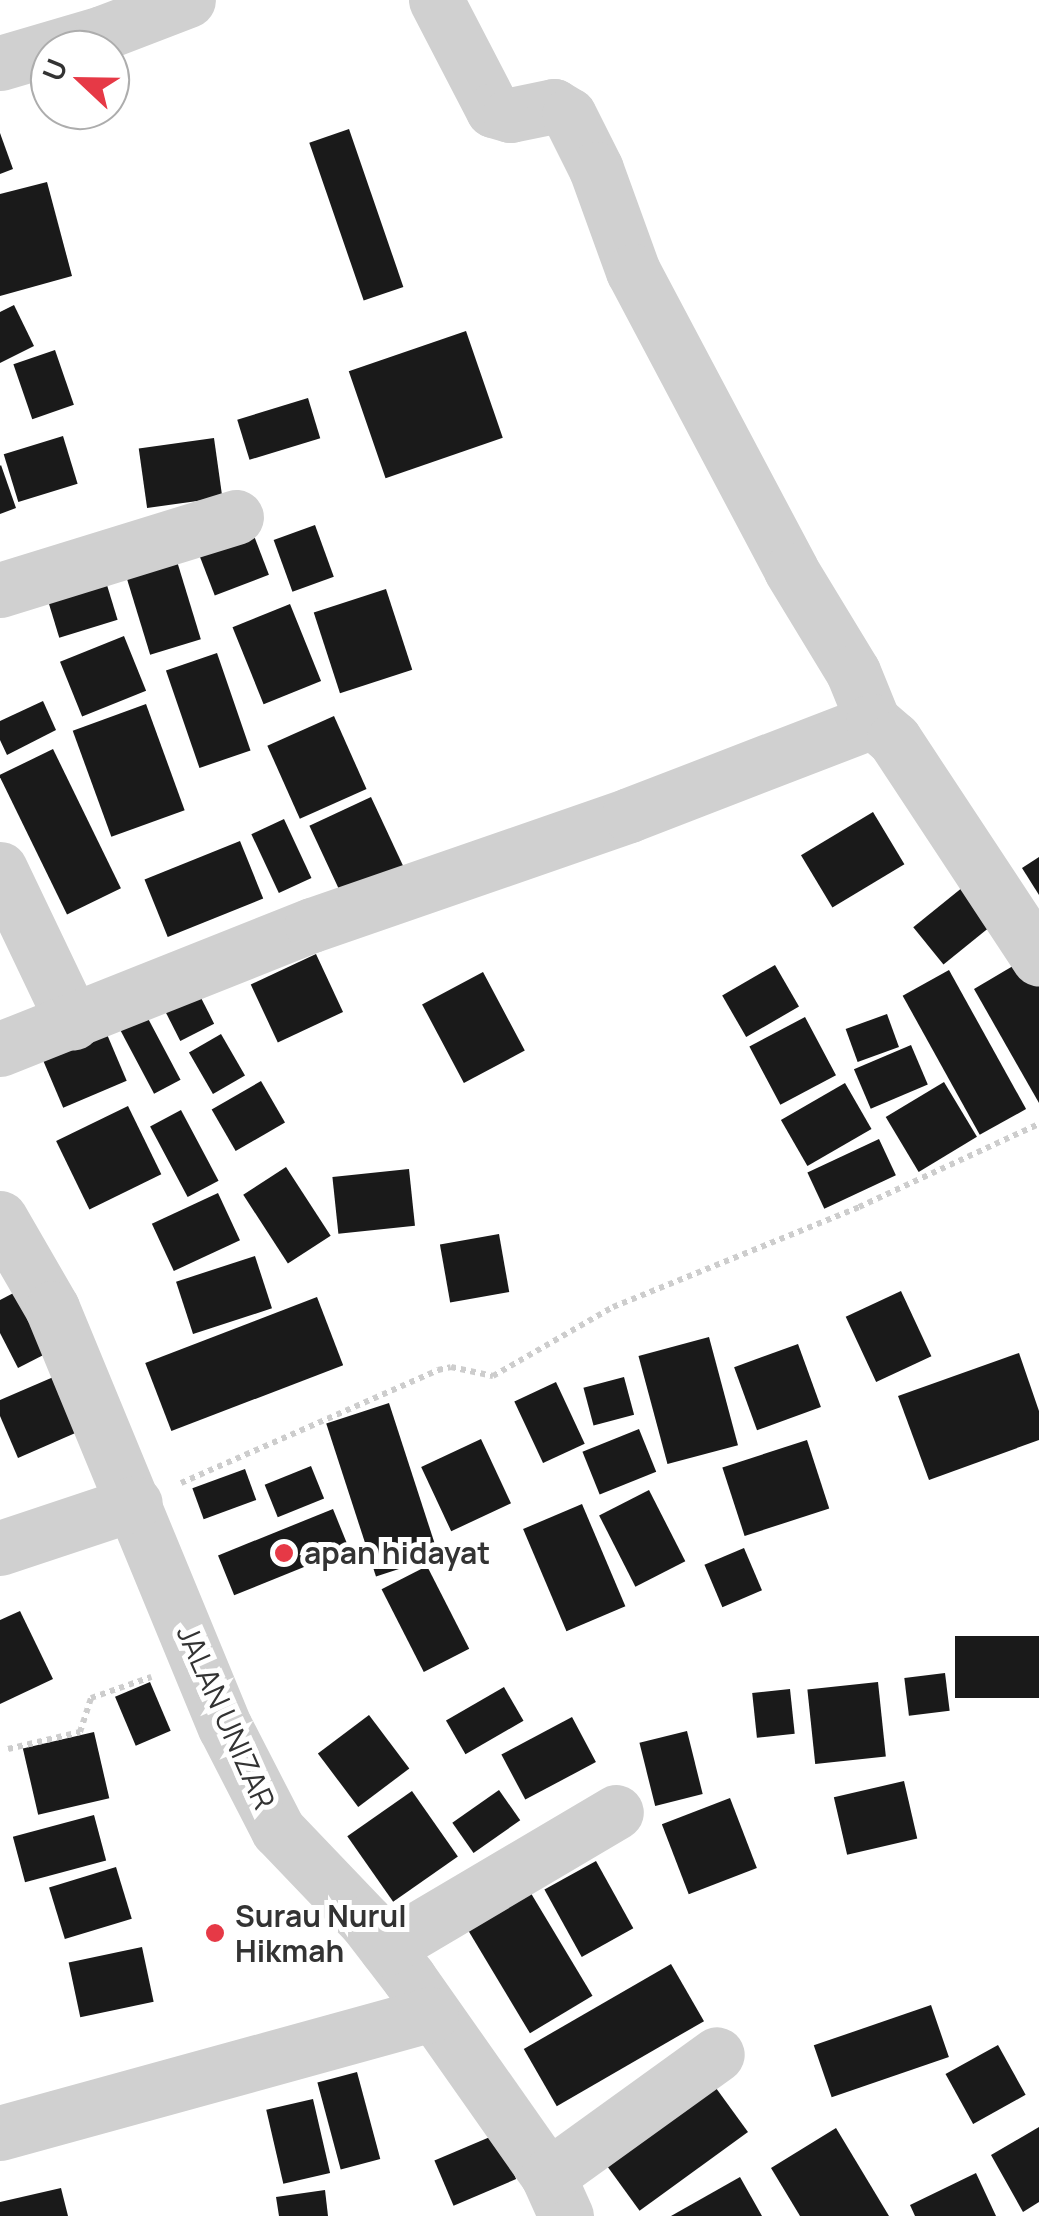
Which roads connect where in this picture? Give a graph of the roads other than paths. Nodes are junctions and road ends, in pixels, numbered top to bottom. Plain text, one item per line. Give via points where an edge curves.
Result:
1 (188, 0) edge
2 (436, 0) edge
3 (0, 62) edge
4 (236, 518) dead end
5 (0, 590) edge
6 (873, 721) junction
7 (0, 868) edge
8 (1039, 960) edge
9 (74, 1022) junction
10 (0, 1050) edge
11 (0, 1218) edge
12 (134, 1504) junction
13 (0, 1548) edge
14 (616, 1812) dead end
15 (386, 1948) junction
16 (431, 2014) junction
17 (717, 2054) dead end
18 (0, 2133) edge
19 (557, 2196) edge

1 - 3 street via 102,34
2 - 6 street via 493,110 510,115 554,106 569,115 641,286 791,570 853,672
4 - 5 street
6 - 8 street via 894,739
6 - 9 street via 630,815 312,925
7 - 9 street
9 - 10 street
11 - 12 street, JALAN UNIZAR via 52,1308
12 - 13 street
12 - 15 street, JALAN UNIZAR via 225,1727 278,1830
14 - 15 street
15 - 16 street, JALAN UNIZAR
16 - 18 street
16 - 19 street, JALAN UNIZAR
17 - 19 street

